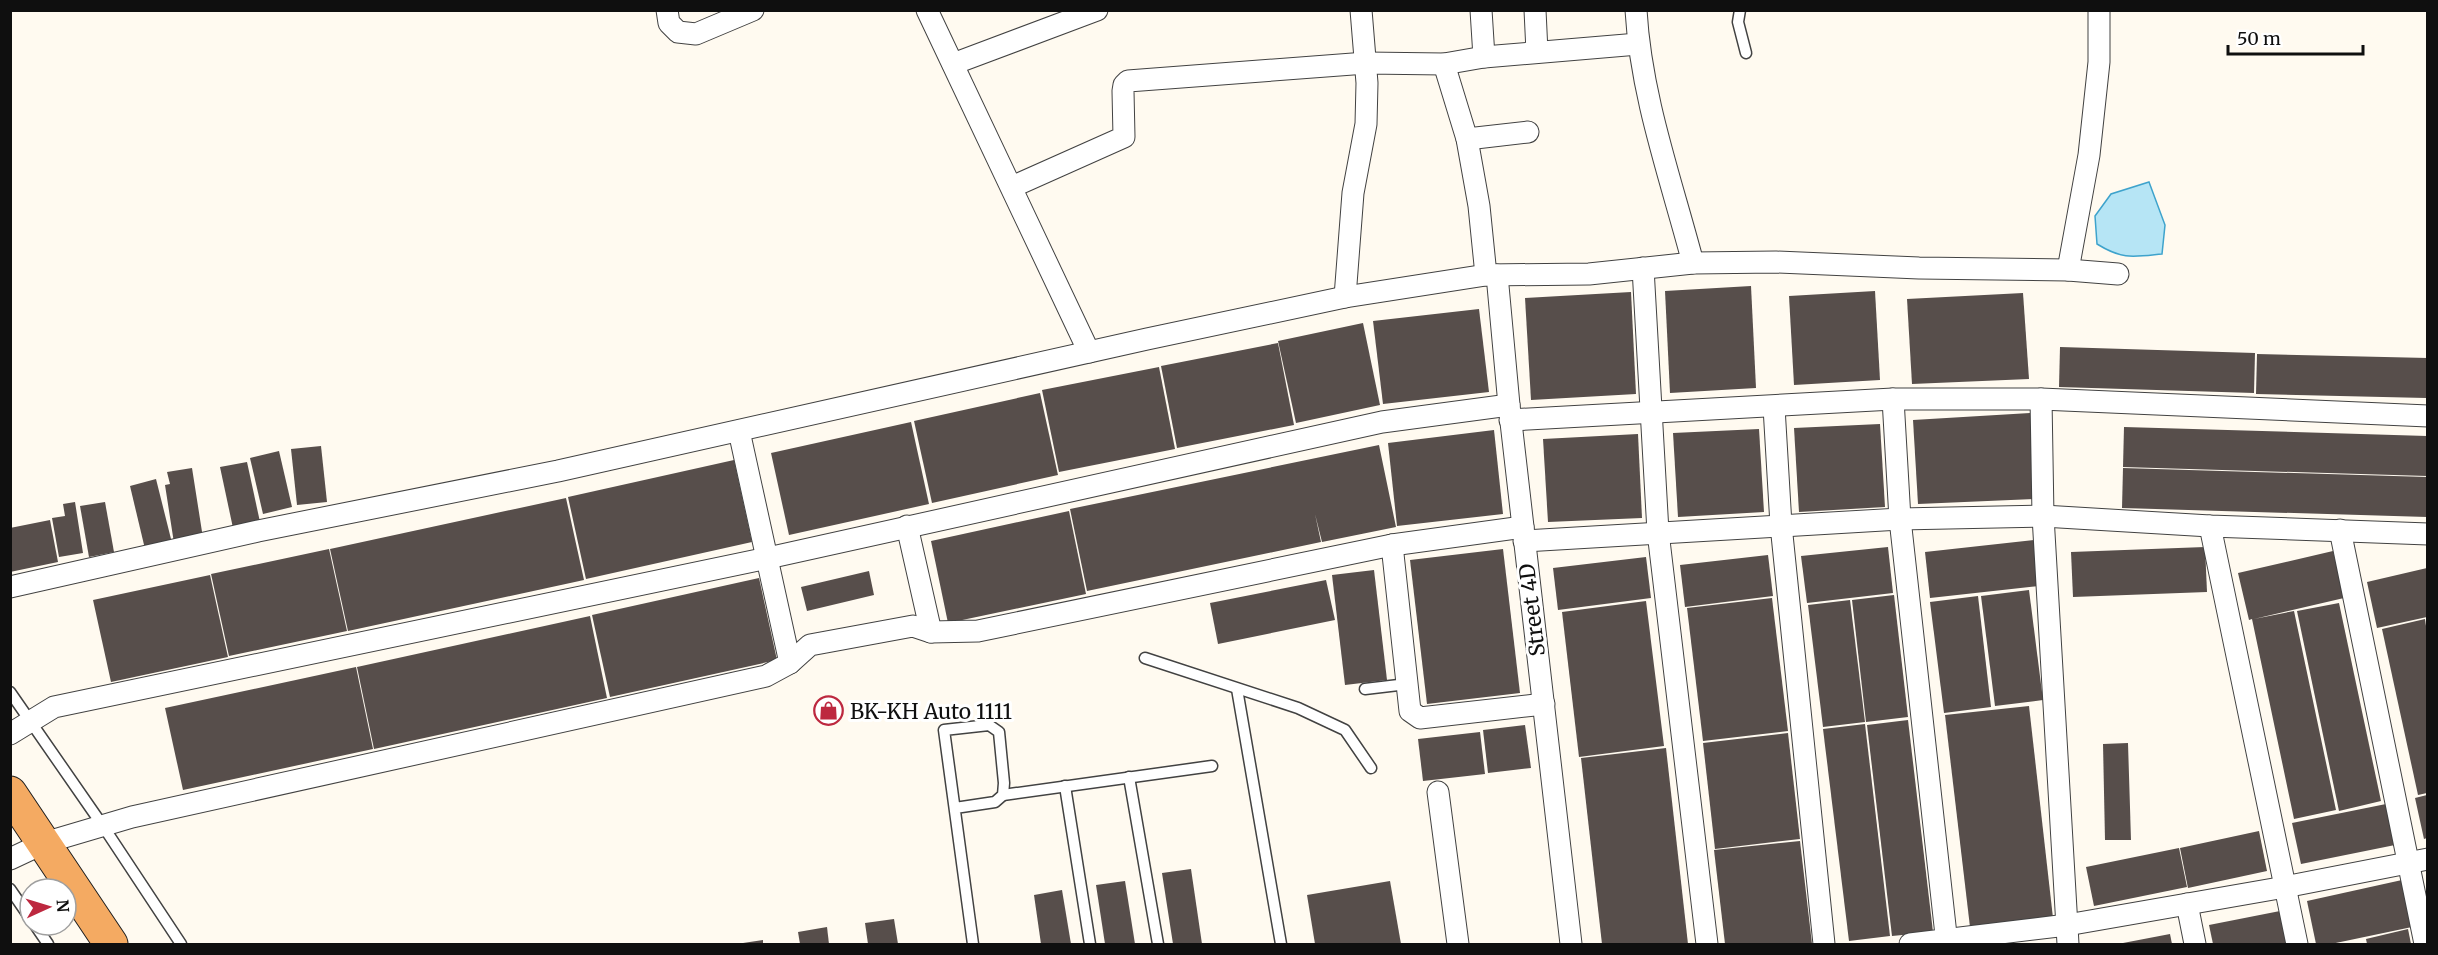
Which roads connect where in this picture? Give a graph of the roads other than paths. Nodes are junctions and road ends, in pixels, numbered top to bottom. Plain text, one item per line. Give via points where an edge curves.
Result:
1 (667, 10) edge
2 (753, 10) edge
3 (927, 10) edge
4 (1097, 10) edge
5 (1361, 10) edge
6 (1480, 10) edge
7 (1535, 10) edge
8 (1636, 10) edge
9 (1740, 10) edge
10 (2099, 10) edge
11 (1638, 44) junction
12 (1538, 52) junction
13 (1746, 53) dead end
14 (1484, 57) junction
15 (1366, 63) junction
16 (953, 64) junction
17 (1444, 64) junction
18 (1528, 132) dead end
19 (1467, 139) junction
20 (1012, 187) junction
21 (1693, 263) junction
22 (1643, 268) junction
23 (2068, 270) junction
24 (2118, 274) dead end
25 (1492, 275) junction
26 (1345, 297) junction
27 (1089, 352) junction
28 (1893, 399) junction
29 (2041, 399) junction
30 (1774, 407) junction
31 (1509, 413) junction
32 (1650, 413) junction
33 (2427, 416) edge
34 (739, 431) junction
35 (2043, 516) junction
36 (1900, 519) junction
37 (1780, 525) junction
38 (908, 526) junction
39 (2210, 526) junction
40 (2340, 531) junction
41 (1658, 532) junction
42 (1523, 534) junction
43 (2427, 534) edge
44 (1392, 545) junction
45 (768, 558) junction
46 (10, 587) edge
47 (931, 632) junction
48 (1144, 658) dead end
49 (790, 663) junction
50 (1407, 684) junction
51 (1365, 688) dead end
52 (1237, 689) junction
53 (10, 692) edge
54 (1544, 704) junction
55 (31, 721) junction
56 (10, 734) edge
57 (1212, 766) dead end
58 (1371, 768) dead end
59 (1129, 777) junction
60 (1065, 786) junction
61 (1438, 792) dead end
62 (10, 793) edge
63 (1003, 795) junction
64 (955, 808) junction
65 (104, 826) junction
66 (44, 843) junction
67 (10, 860) edge
68 (2418, 861) edge
69 (2286, 887) junction
70 (2187, 904) junction
71 (2067, 934) edge
72 (1947, 942) edge
73 (111, 945) edge
74 (181, 945) edge
75 (973, 945) edge
76 (1090, 945) edge
77 (1158, 945) edge
78 (1281, 945) edge
79 (1458, 945) edge
80 (1571, 945) edge
81 (1707, 945) edge
82 (1824, 945) edge
83 (1910, 945) edge
84 (2195, 945) edge
85 (2297, 945) edge
86 (2425, 945) edge

1 - 2 street via 669,23 678,32 696,34
3 - 16 street
4 - 16 street
5 - 15 street
6 - 14 street
7 - 12 street
8 - 11 street
9 - 13 lane via 1738,22
10 - 23 street via 2089,155
11 - 12 street
11 - 21 street via 1654,125
12 - 14 street
14 - 17 street
15 - 17 street
15 - 20 street via 1128,81 1123,91 1124,137
15 - 26 street via 1366,124 1353,194
16 - 20 street
17 - 19 street, Street 4D
18 - 19 street
19 - 25 street, Street 4D
20 - 27 street
21 - 22 street
21 - 23 street
22 - 25 street via 1589,274
22 - 32 street
23 - 24 street
25 - 26 street
25 - 31 street, Street 4D
26 - 27 street
27 - 34 street
28 - 29 street
28 - 30 street
28 - 36 street
29 - 33 street
29 - 35 street
30 - 32 street
30 - 37 street
31 - 32 street
31 - 38 street via 1382,422
31 - 42 street, Street 4D
32 - 41 street
34 - 45 street
34 - 46 street
35 - 36 street
35 - 39 street
35 - 71 street
36 - 37 street
36 - 72 street
37 - 41 street
37 - 82 street
38 - 45 street
38 - 47 street
39 - 40 street
39 - 69 street
40 - 43 street
40 - 68 street
41 - 42 street
41 - 81 street
42 - 44 street
42 - 54 street, Street 4D
44 - 47 street via 978,631
44 - 50 street
45 - 49 street
45 - 55 street via 54,707
47 - 49 street via 913,626 810,645
48 - 52 lane
49 - 65 street via 766,676
50 - 51 lane
50 - 54 street via 1410,711 1420,718
52 - 58 lane via 1298,708 1345,730
52 - 78 lane
53 - 55 lane
54 - 80 street, Street 4D
55 - 56 street
55 - 65 lane
57 - 59 lane
59 - 60 lane
59 - 77 lane
60 - 63 lane
60 - 76 lane
61 - 79 street
62 - 66 highway
63 - 64 lane via 995,802
63 - 64 lane via 999,732 989,725 944,730
64 - 75 lane
65 - 66 street
65 - 74 lane
66 - 67 street
66 - 73 highway
68 - 69 street
68 - 86 street
69 - 70 street
69 - 85 street
70 - 71 street
70 - 84 street
71 - 72 street
72 - 83 street

